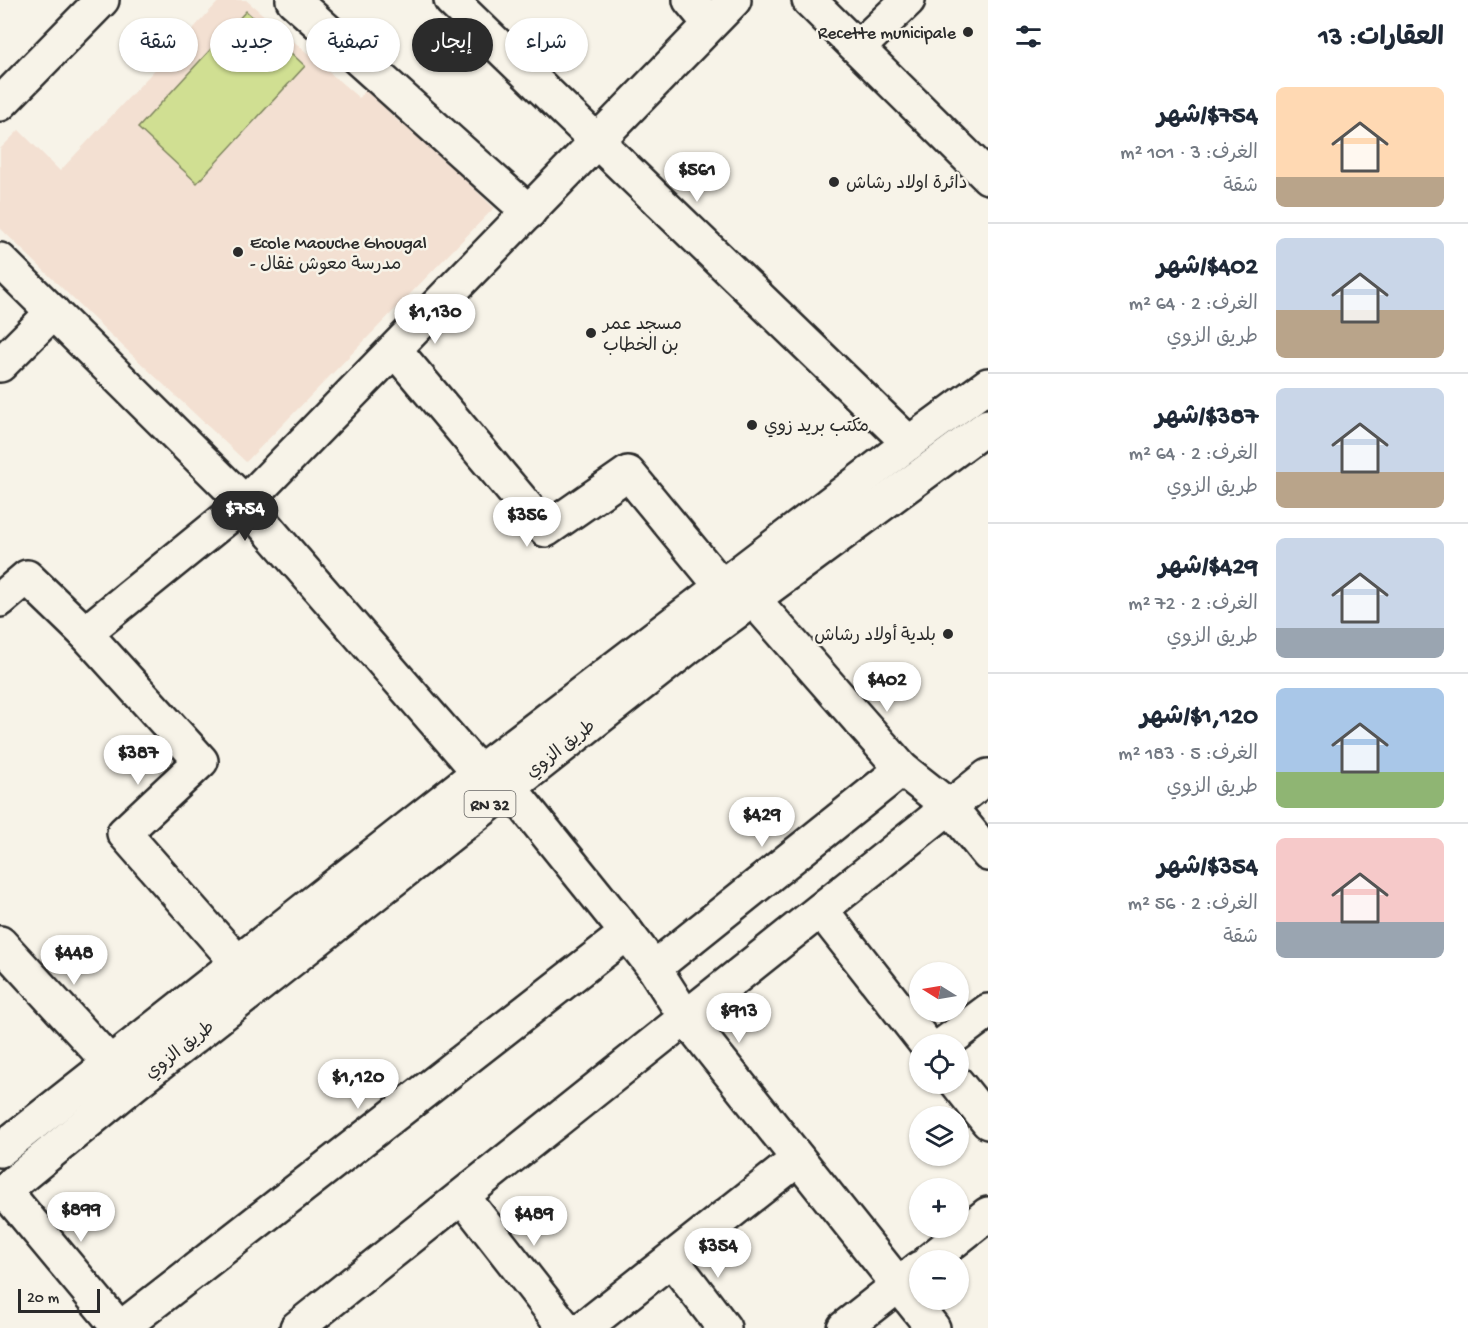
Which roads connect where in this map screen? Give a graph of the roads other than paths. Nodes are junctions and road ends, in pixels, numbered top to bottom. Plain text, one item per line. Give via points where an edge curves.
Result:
1 (102, 0) edge
2 (292, 0) edge
3 (451, 0) edge
4 (734, 0) edge
5 (809, 0) edge
6 (908, 0) edge
7 (700, 12) edge
8 (858, 48) junction
9 (0, 104) edge
10 (598, 142) junction
11 (988, 177) edge
12 (529, 212) junction
13 (0, 260) edge
14 (53, 312) junction
15 (395, 350) junction
16 (0, 365) edge
17 (988, 385) edge
18 (986, 432) edge
19 (909, 443) junction
20 (245, 503) junction
21 (722, 587) junction
22 (753, 599) junction
23 (0, 600) edge
24 (85, 633) junction
25 (902, 768) junction
26 (479, 772) junction
27 (988, 776) edge
28 (510, 788) junction
29 (950, 807) junction
30 (988, 854) edge
31 (821, 910) junction
32 (627, 933) junction
33 (0, 943) edge
34 (238, 963) junction
35 (654, 968) junction
36 (988, 1011) edge
37 (686, 1018) junction
38 (919, 1034) edge
39 (957, 1034) edge
40 (110, 1063) junction
41 (966, 1094) edge
42 (988, 1122) edge
43 (0, 1150) edge
44 (798, 1159) junction
45 (2, 1192) edge
46 (463, 1197) junction
47 (988, 1214) edge
48 (943, 1250) edge
49 (672, 1260) junction
50 (909, 1276) edge
51 (925, 1310) edge
52 (314, 1323) edge
53 (120, 1328) edge
54 (565, 1328) edge
55 (584, 1328) edge
56 (724, 1328) edge
57 (844, 1328) edge
58 (933, 1328) edge

1 - 9 street
2 - 12 street
3 - 10 street
4 - 7 street
5 - 8 street
6 - 8 street
7 - 10 street
8 - 11 street
10 - 12 street
10 - 19 street
12 - 15 street
13 - 14 street
14 - 16 street
14 - 20 street
15 - 20 street
15 - 21 street via 546,531 628,473
17 - 19 street, طريق الزوي / RN 32
18 - 22 street, طريق الزوي / RN 32
19 - 21 street, طريق الزوي / RN 32
20 - 24 street
20 - 26 street
21 - 26 street, طريق الزوي / RN 32
22 - 25 street
22 - 28 street, طريق الزوي / RN 32
23 - 24 street via 27,577
24 - 34 street via 201,761 124,833
25 - 29 street
25 - 35 street
26 - 28 street
26 - 34 street, طريق الزوي / RN 32
27 - 29 street
28 - 32 street
28 - 45 street, طريق الزوي / RN 32
29 - 30 street
29 - 31 street
31 - 37 street
31 - 38 street
32 - 35 street
32 - 53 street
33 - 40 street
34 - 40 street, طريق الزوي / RN 32
35 - 37 street
36 - 39 street
37 - 44 street
37 - 46 street
40 - 43 street, طريق الزوي / RN 32
41 - 42 street
44 - 49 street
44 - 50 street
45 - 53 street
46 - 52 street
46 - 54 street
47 - 48 street
49 - 55 street
49 - 56 street
50 - 57 street
51 - 58 street

